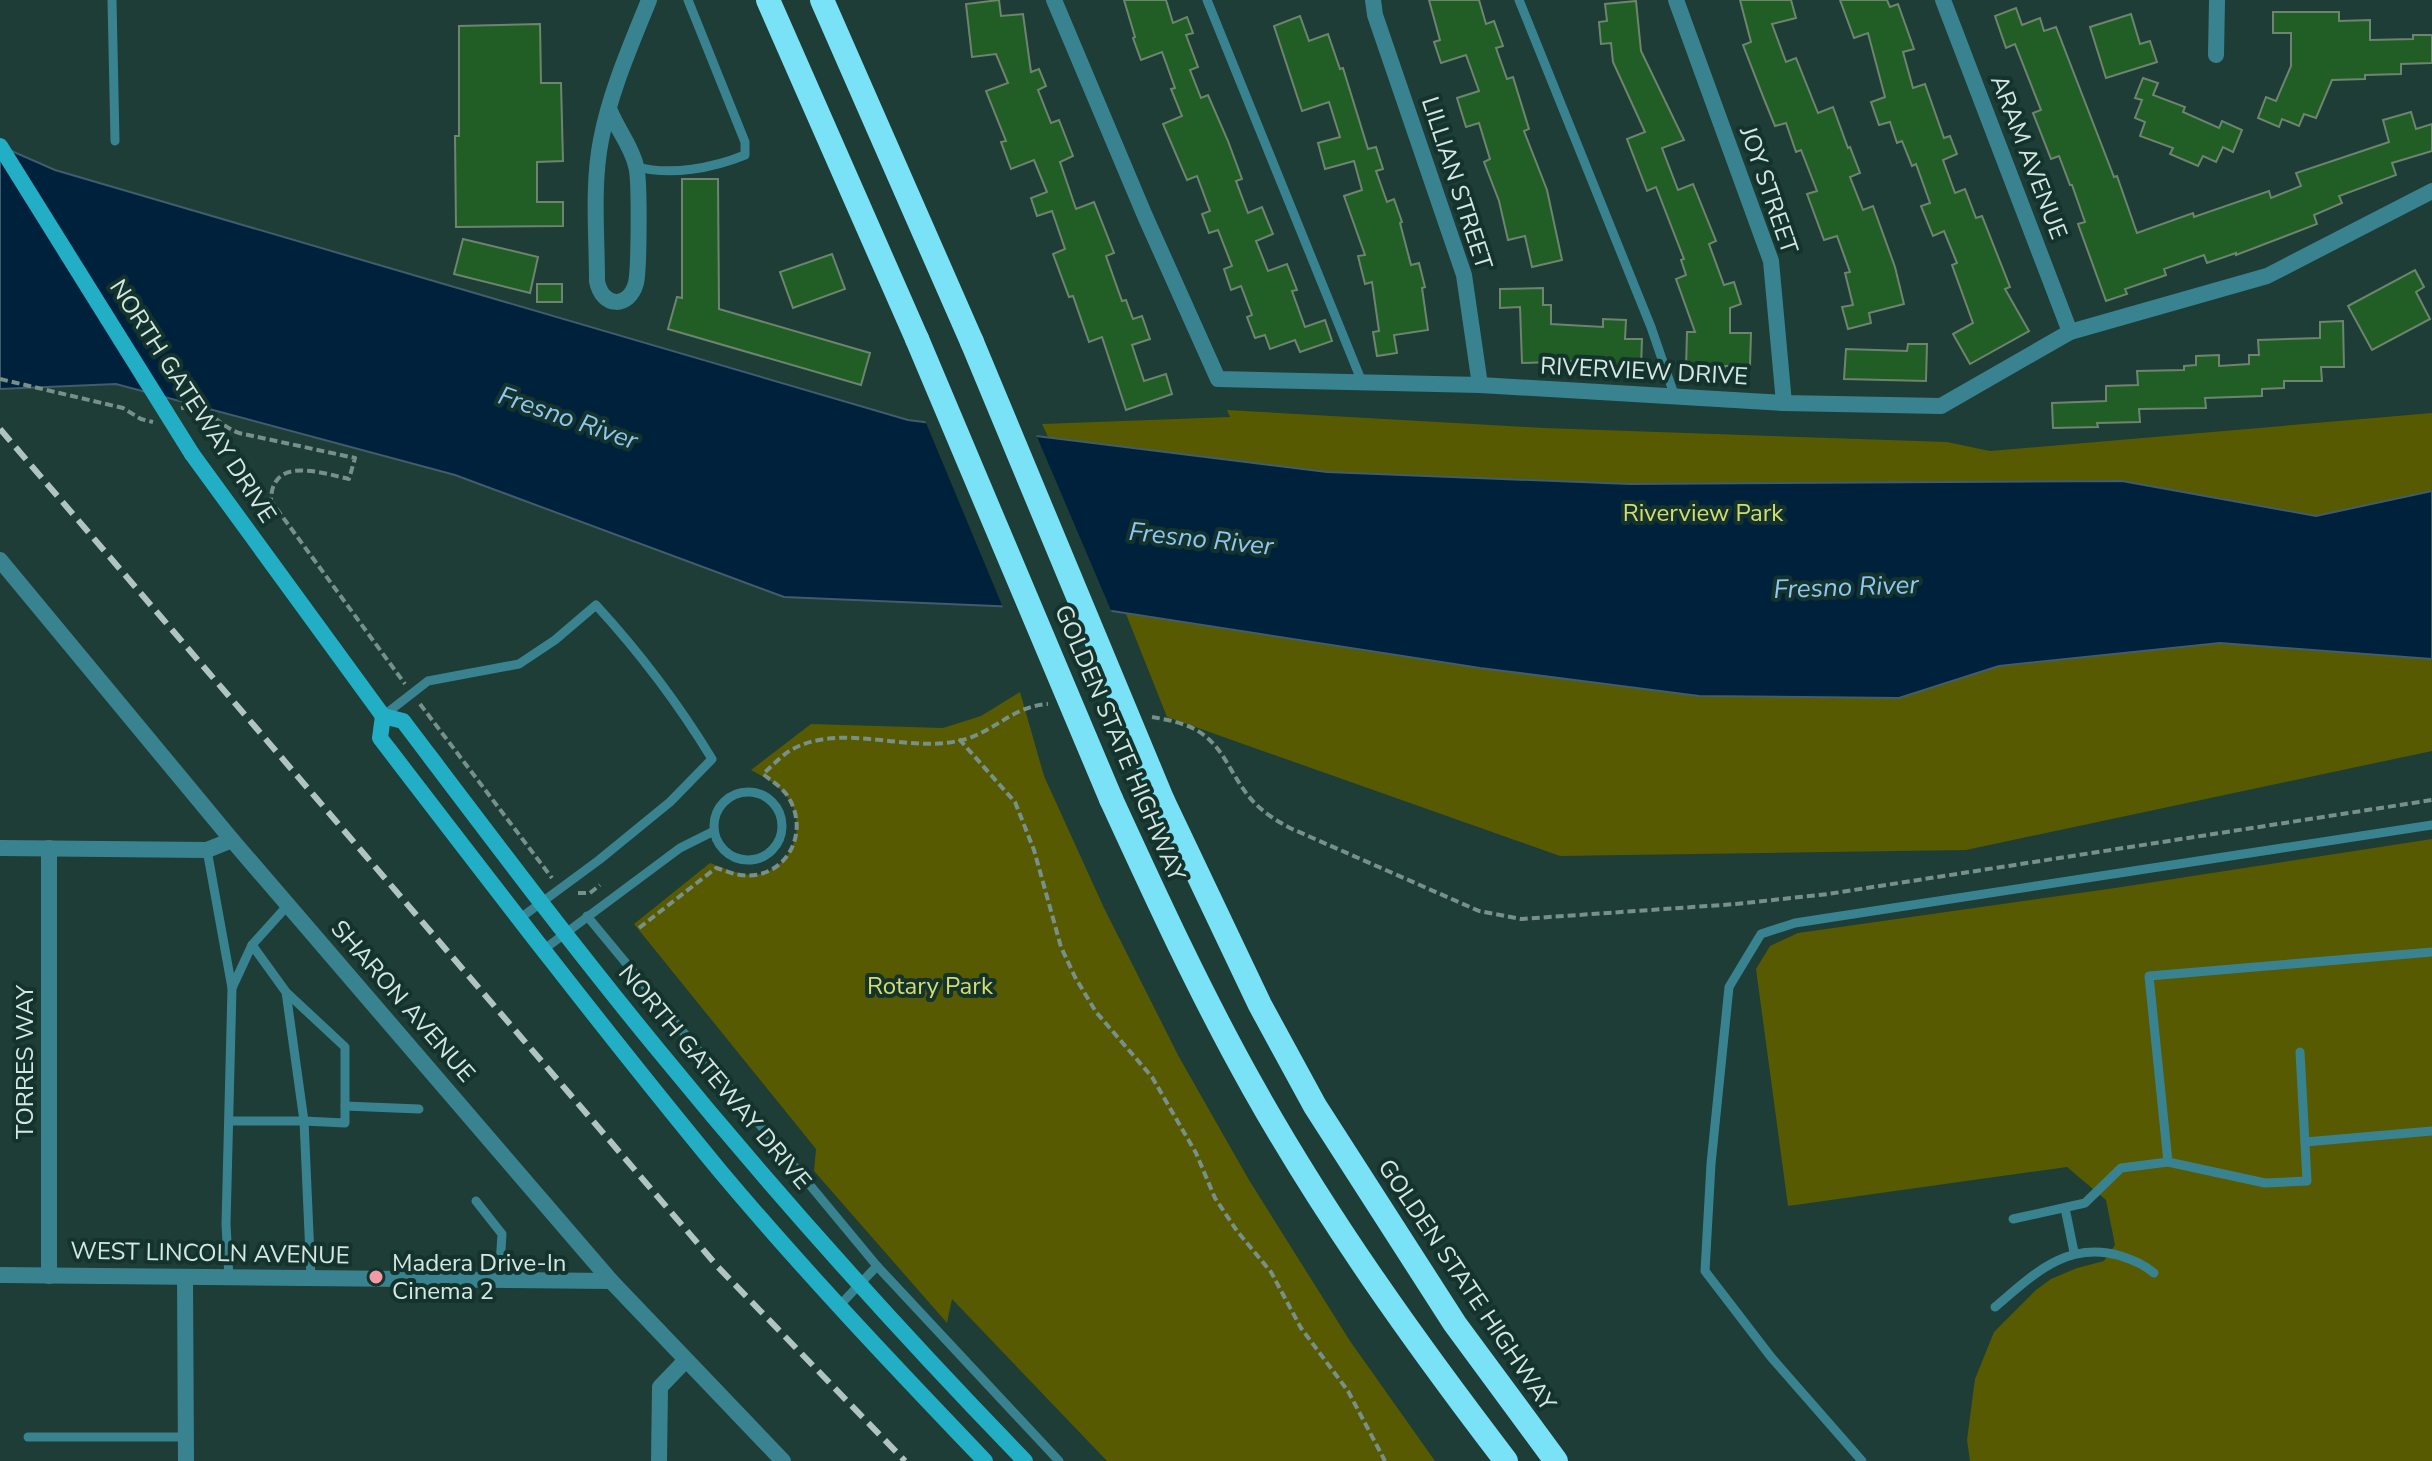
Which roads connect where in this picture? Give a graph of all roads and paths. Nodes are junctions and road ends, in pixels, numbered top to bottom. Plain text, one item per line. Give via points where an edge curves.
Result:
1 (112, 0) edge
2 (649, 0) edge
3 (688, 0) edge
4 (768, 0) edge
5 (822, 0) edge
6 (1054, 0) edge
7 (1207, 0) edge
8 (1373, 0) edge
9 (1519, 0) edge
10 (1676, 0) edge
11 (1943, 0) edge
12 (2217, 0) edge
13 (2216, 55) dead end
14 (610, 111) junction
15 (115, 141) dead end
16 (0, 146) edge
17 (637, 167) junction
18 (2432, 191) edge
19 (2070, 332) junction
20 (0, 379) edge
21 (1362, 382) junction
22 (1480, 385) junction
23 (1675, 397) junction
24 (1784, 403) junction
25 (174, 413) dead end
26 (160, 422) dead end
27 (2, 567) edge
28 (412, 693) junction
29 (1051, 704) dead end
30 (383, 716) junction
31 (1146, 716) dead end
32 (959, 739) junction
33 (2432, 800) edge
34 (2432, 825) edge
35 (714, 831) junction
36 (232, 840) junction
37 (0, 848) edge
38 (49, 848) junction
39 (207, 850) junction
40 (554, 880) dead end
41 (600, 885) dead end
42 (575, 892) dead end
43 (541, 901) junction
44 (288, 905) junction
45 (587, 916) junction
46 (519, 919) junction
47 (639, 928) dead end
48 (565, 932) junction
49 (252, 945) junction
50 (543, 950) junction
51 (2432, 952) edge
52 (232, 988) junction
53 (286, 992) junction
54 (2300, 1052) dead end
55 (345, 1106) junction
56 (419, 1109) dead end
57 (230, 1121) junction
58 (304, 1121) junction
59 (2432, 1131) edge
60 (2305, 1142) junction
61 (2168, 1162) junction
62 (476, 1201) dead end
63 (2065, 1208) junction
64 (2013, 1219) dead end
65 (2074, 1252) junction
66 (877, 1266) junction
67 (2154, 1273) dead end
68 (0, 1275) edge
69 (49, 1276) junction
70 (185, 1277) junction
71 (229, 1278) junction
72 (311, 1278) junction
73 (499, 1280) junction
74 (611, 1281) junction
75 (858, 1284) junction
76 (840, 1305) junction
77 (1995, 1307) dead end
78 (1414, 1340) junction
79 (685, 1361) junction
80 (28, 1437) dead end
81 (186, 1437) junction
82 (186, 1461) edge
83 (659, 1461) edge
84 (783, 1461) edge
85 (985, 1461) edge
86 (1025, 1461) edge
87 (1059, 1461) edge
88 (1385, 1461) edge
89 (1487, 1461) edge
90 (1506, 1461) edge
91 (1556, 1461) edge
92 (1862, 1461) edge

1 - 15 lane
2 - 14 street
3 - 17 lane via 745,142 745,155 704,168
4 - 78 highway, GOLDEN STATE HIGHWAY, bridge via 1169,925 1255,1091
5 - 91 highway, GOLDEN STATE HIGHWAY, bridge via 972,342 1163,801 1260,1005 1315,1106 1455,1324
6 - 21 street, RIVERVIEW DRIVE via 1218,379
7 - 21 lane
8 - 22 street, LILLIAN STREET via 1464,275
9 - 23 lane
10 - 24 street, JOY STREET via 1771,261
11 - 19 street, ARAM AVENUE
12 - 13 street
14 - 17 street
14 - 17 street via 598,163 597,281 607,300 628,298 637,279
16 - 30 main road, NORTH GATEWAY DRIVE, bridge via 192,454
18 - 19 street, RIVERVIEW DRIVE via 2267,276
19 - 24 street, RIVERVIEW DRIVE via 1941,406
20 - 26 path
21 - 22 street, RIVERVIEW DRIVE
22 - 23 street, RIVERVIEW DRIVE
23 - 24 street, RIVERVIEW DRIVE
25 - 28 path via 200,408 239,433 355,458 349,479 303,469 284,475 273,488 271,501
27 - 36 street, SHARON AVENUE
28 - 30 lane
28 - 40 path
28 - 43 lane via 428,681 519,664 596,605 685,714 712,759 670,802
29 - 32 path via 1030,705
30 - 43 main road, NORTH GATEWAY DRIVE via 403,721
30 - 46 main road, NORTH GATEWAY DRIVE via 380,738
31 - 33 path via 1205,735 1269,817 1479,911 1521,919 1841,892
32 - 47 path via 818,739 790,750 763,774 779,786 796,814 798,831 783,862 756,875 716,868
32 - 88 path via 1015,802 1075,977 1096,1012 1152,1077 1215,1198 1271,1272 1301,1328 1348,1391
34 - 92 lane via 1795,923 1761,934 1729,987 1705,1271
35 - 35 lane via 725,852 747,860 769,854 783,825 776,805 747,792 726,800
35 - 45 lane via 680,848
36 - 39 street
36 - 44 street, SHARON AVENUE
37 - 38 street
38 - 39 street
38 - 69 street, TORRES WAY
39 - 52 lane
41 - 42 path via 590,893
43 - 46 lane
43 - 48 main road, NORTH GATEWAY DRIVE
44 - 49 lane
44 - 74 street, SHARON AVENUE
45 - 48 lane
45 - 66 lane
46 - 50 main road, NORTH GATEWAY DRIVE
48 - 50 lane
48 - 75 main road, NORTH GATEWAY DRIVE
49 - 52 lane
49 - 53 lane
50 - 76 main road, NORTH GATEWAY DRIVE via 722,1173
51 - 61 lane via 2149,976
52 - 57 lane
53 - 55 lane via 345,1047
53 - 58 lane
54 - 60 lane
55 - 56 lane
55 - 58 lane via 345,1123
57 - 58 lane
57 - 71 lane
58 - 72 lane
59 - 60 lane
60 - 61 lane via 2307,1181 2265,1183
61 - 63 lane via 2121,1168 2085,1203
62 - 73 lane via 502,1234
63 - 64 lane
63 - 65 lane
65 - 67 lane via 2102,1251 2142,1263
65 - 77 lane via 2033,1274
66 - 75 lane
66 - 87 lane
68 - 69 street, WEST LINCOLN AVENUE
69 - 70 street, WEST LINCOLN AVENUE
70 - 71 street, WEST LINCOLN AVENUE
70 - 81 street
71 - 72 street, WEST LINCOLN AVENUE
72 - 73 street, WEST LINCOLN AVENUE
73 - 74 street, WEST LINCOLN AVENUE
74 - 79 street, SHARON AVENUE
75 - 76 lane
75 - 86 main road, NORTH GATEWAY DRIVE
76 - 85 main road, NORTH GATEWAY DRIVE
78 - 89 highway
78 - 90 highway, GOLDEN STATE HIGHWAY
79 - 83 street via 660,1387
79 - 84 street, SHARON AVENUE
80 - 81 lane
81 - 82 street

